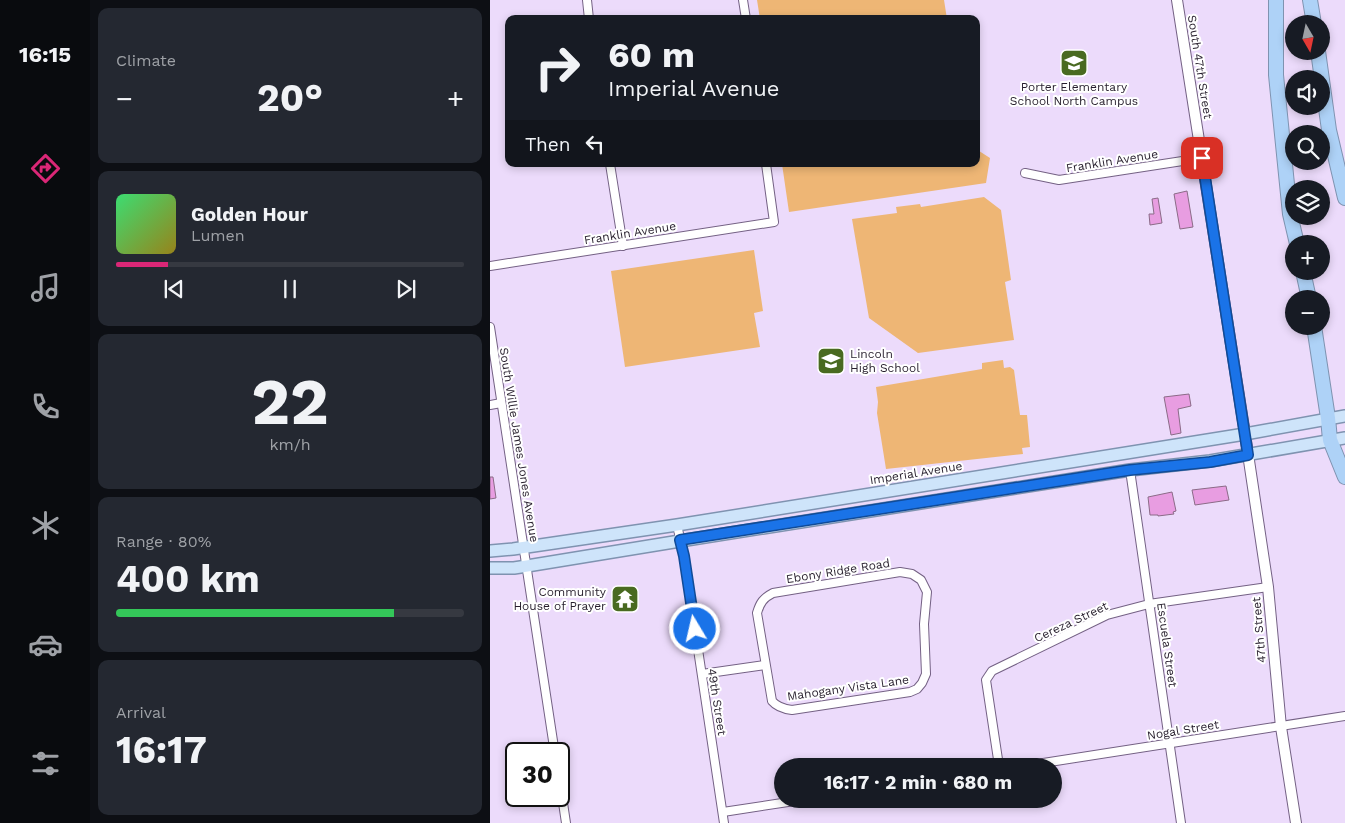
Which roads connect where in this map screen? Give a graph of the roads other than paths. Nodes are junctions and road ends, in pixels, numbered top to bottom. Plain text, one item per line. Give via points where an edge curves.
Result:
1 (587, 0) edge
2 (743, 0) edge
3 (1177, 0) edge
4 (1276, 0) edge
5 (1310, 0) edge
6 (589, 15) edge
7 (745, 15) edge
8 (1312, 15) edge
9 (1319, 60) edge
10 (1202, 158) junction
11 (610, 167) edge
12 (766, 167) edge
13 (1025, 173) dead end
14 (1345, 198) edge
15 (1295, 235) edge
16 (623, 246) junction
17 (490, 266) edge
18 (490, 327) edge
19 (1315, 335) edge
20 (501, 403) junction
21 (490, 405) edge
22 (1345, 416) edge
23 (1328, 418) junction
24 (1245, 434) junction
25 (1345, 438) edge
26 (1330, 440) junction
27 (1248, 455) junction
28 (1130, 470) junction
29 (1345, 477) edge
30 (677, 525) junction
31 (680, 540) junction
32 (524, 548) junction
33 (490, 551) edge
34 (527, 566) junction
35 (490, 568) edge
36 (1268, 586) junction
37 (1150, 604) junction
38 (765, 665) junction
39 (702, 674) junction
40 (922, 683) joint
41 (1345, 716) edge
42 (1281, 727) junction
43 (553, 742) edge
44 (1170, 744) junction
45 (998, 758) edge
46 (1062, 760) edge
47 (774, 804) edge
48 (564, 807) edge
49 (723, 812) junction
50 (566, 823) edge
51 (724, 823) edge
52 (1181, 823) edge
53 (1296, 823) edge

1 - 6 street
2 - 7 street
3 - 10 main road, South 47th Street
4 - 15 highway via 1276,75
5 - 8 highway
9 - 14 highway via 1329,130
10 - 13 street, Franklin Avenue via 1059,180
10 - 24 main road, South 47th Street
11 - 16 street
12 - 16 street, Franklin Avenue via 774,222
16 - 17 street, Franklin Avenue
18 - 20 street, South Willie James Jones Avenue
19 - 23 highway
20 - 21 street
20 - 32 street, South Willie James Jones Avenue
22 - 23 main road, Imperial Avenue
23 - 24 main road, Imperial Avenue
23 - 26 highway
24 - 27 main road, 47th Street
24 - 30 main road, Imperial Avenue
25 - 26 main road
26 - 27 main road
26 - 29 highway
27 - 28 main road
27 - 36 main road, 47th Street
28 - 31 main road
28 - 37 street, Escuela Street
30 - 31 street, 49th Street
30 - 32 main road, Imperial Avenue
31 - 34 main road
31 - 39 street, 49th Street
32 - 33 main road, Imperial Avenue
32 - 34 street, South Willie James Jones Avenue
34 - 35 main road
34 - 43 street, South Willie James Jones Avenue
36 - 37 street, Cereza Street
36 - 42 main road, 47th Street
37 - 44 street, Escuela Street
37 - 45 street, Cereza Street via 1107,615 992,671 986,680
38 - 39 street
38 - 40 street, Mahogany Vista Lane via 772,701 792,710 910,692
38 - 40 street, Ebony Ridge Road via 757,614 766,596 900,572 921,580 927,592 924,624 926,674
39 - 49 street, 49th Street
41 - 42 street, Nogal Street
42 - 44 street, Nogal Street
42 - 53 main road, 47th Street
44 - 46 street, Nogal Street
44 - 52 street, Escuela Street
47 - 49 street
48 - 50 street
49 - 51 street, 49th Street

